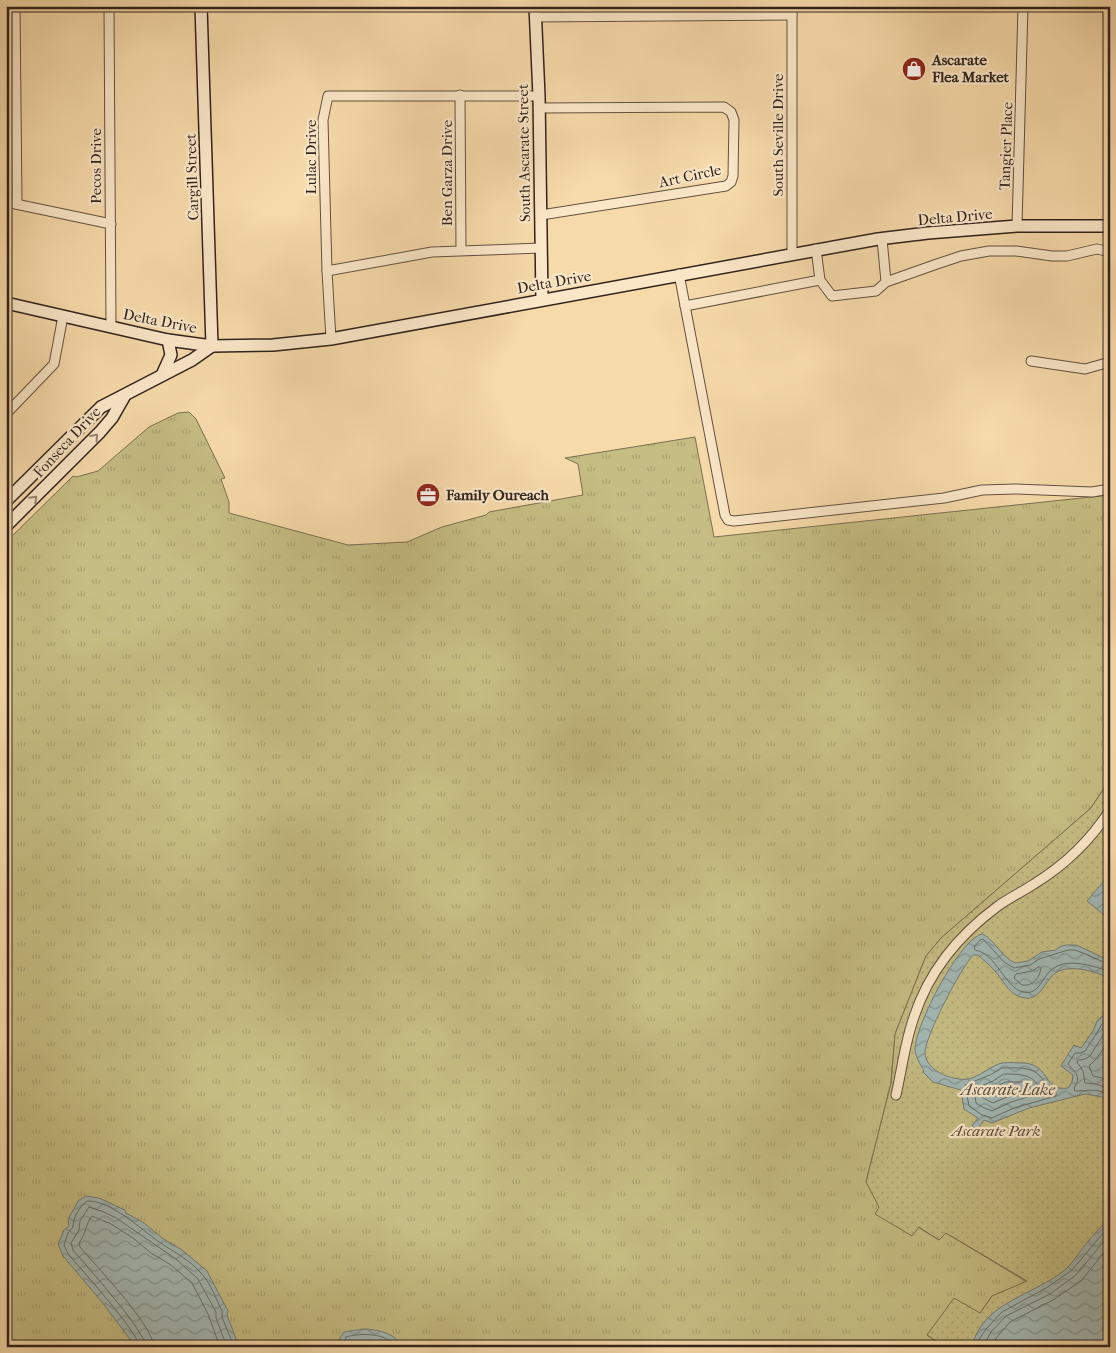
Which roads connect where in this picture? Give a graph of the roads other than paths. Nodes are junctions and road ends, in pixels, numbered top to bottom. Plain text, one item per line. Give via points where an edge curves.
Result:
1 (16, 6) edge
2 (109, 6) edge
3 (201, 6) edge
4 (1023, 6) edge
5 (792, 11) edge
6 (535, 12) edge
7 (460, 95) junction
8 (539, 96) junction
9 (539, 108) junction
10 (6, 202) edge
11 (17, 204) junction
12 (541, 215) junction
13 (111, 224) junction
14 (1017, 226) junction
15 (1110, 226) edge
16 (882, 239) junction
17 (541, 248) junction
18 (816, 249) junction
19 (461, 250) junction
20 (1110, 252) edge
21 (792, 254) junction
22 (327, 270) junction
23 (679, 274) junction
24 (820, 280) junction
25 (886, 282) junction
26 (542, 300) junction
27 (6, 303) edge
28 (685, 306) junction
29 (63, 316) junction
30 (112, 326) junction
31 (331, 339) junction
32 (168, 340) junction
33 (212, 346) junction
34 (1031, 361) dead end
35 (1110, 362) edge
36 (162, 375) junction
37 (124, 397) junction
38 (6, 414) edge
39 (1110, 489) edge
40 (6, 500) edge
41 (6, 526) edge
42 (1110, 810) edge
43 (896, 1095) dead end

1 - 11 street
2 - 13 street, Pecos Drive
3 - 33 main road, Cargill Street
4 - 14 street, Tangier Place
5 - 6 street, South Seville Drive via 740,16
5 - 21 street, South Seville Drive
6 - 8 main road, South Ascarate Street
7 - 8 street, Lulac Drive
7 - 19 street, Ben Garza Drive
7 - 22 street, Lulac Drive via 328,96 323,120
8 - 9 main road, South Ascarate Street
9 - 12 main road, South Ascarate Street
9 - 12 street, Art Circle via 724,107 734,120 733,176 726,186
10 - 11 street
11 - 13 street
12 - 17 main road, South Ascarate Street
13 - 30 street, Pecos Drive
14 - 15 main road, Delta Drive
14 - 16 main road, Delta Drive
16 - 18 main road, Delta Drive
16 - 25 street
17 - 19 street
17 - 26 main road, South Ascarate Street
18 - 21 main road, Delta Drive
18 - 24 street
19 - 22 street
20 - 25 street via 1097,249 1060,256 989,250 961,256
21 - 23 main road, Delta Drive
22 - 31 street, Lulac Drive
23 - 26 main road, Delta Drive
23 - 28 street
24 - 25 street via 832,296 876,291
24 - 28 street
26 - 31 main road, Delta Drive
27 - 29 main road, Delta Drive
28 - 39 street via 728,520 935,499 982,490 1015,488 1092,492
29 - 30 main road, Delta Drive
29 - 38 street via 54,364
30 - 32 main road, Delta Drive
31 - 33 main road, Delta Drive via 273,345
32 - 33 main road, Delta Drive
32 - 36 main road via 171,355
33 - 36 main road, Fonseca Drive
34 - 35 street via 1085,369
36 - 37 main road, Fonseca Drive
37 - 40 main road, Fonseca Drive via 101,407
41 -> 37 main road, Fonseca Drive via 100,432
42 - 43 street via 1070,858 1000,904 966,932 943,959 914,1016

